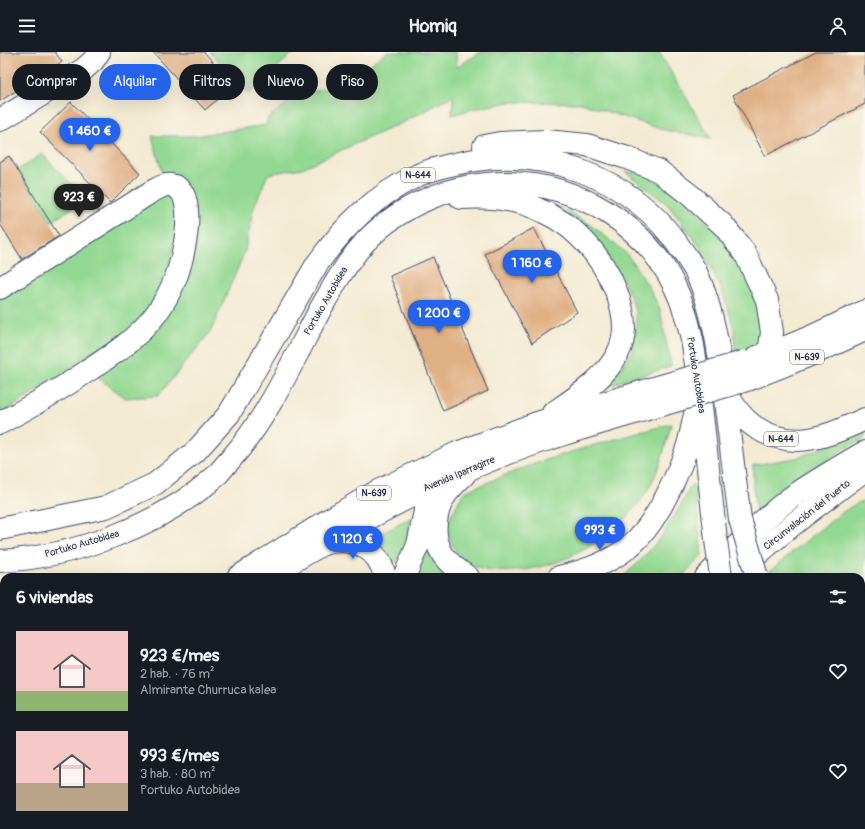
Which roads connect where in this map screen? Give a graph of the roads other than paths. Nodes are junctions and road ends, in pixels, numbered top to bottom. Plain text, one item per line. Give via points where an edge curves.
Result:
1 (99, 52) edge
2 (0, 120) edge
3 (419, 174) junction
4 (407, 210) junction
5 (0, 288) edge
6 (767, 300) junction
7 (865, 311) edge
8 (865, 330) edge
9 (807, 338) junction
10 (769, 354) junction
11 (744, 370) junction
12 (723, 378) junction
13 (663, 395) junction
14 (700, 395) junction
15 (865, 419) edge
16 (0, 423) edge
17 (529, 426) junction
18 (865, 452) edge
19 (481, 464) junction
20 (865, 470) edge
21 (865, 485) edge
22 (430, 486) junction
23 (818, 504) junction
24 (0, 528) edge
25 (323, 544) junction
26 (627, 549) junction
27 (0, 561) edge
28 (244, 573) edge
29 (273, 573) edge
30 (384, 573) edge
31 (406, 573) edge
32 (461, 573) edge
33 (572, 573) edge
34 (598, 573) edge
35 (710, 573) edge
36 (720, 573) edge
37 (737, 573) edge
38 (756, 573) edge

1 - 2 main road via 84,69
3 - 6 main road via 469,150 500,143 546,141 587,145 628,158 659,171 723,225 745,253
3 - 12 main road, N-644 via 477,159 530,158 590,174 625,193 656,218 674,238 694,269 709,307
3 - 24 main road, N-644 via 371,204 334,240 317,264 229,414 195,452 155,484 106,507
4 - 14 main road, Portuko Autobidea / N-644 via 445,191 472,185 526,183 557,189 608,212 647,246 674,285 682,303 693,347
4 - 17 main road via 433,202 475,197 521,203 556,218 579,236 610,278 617,294 624,324 618,354 587,388
4 - 27 main road, Portuko Autobidea / N-644 via 388,222 352,258 336,281 271,403 247,440 215,476 183,500 140,526 108,539 58,553
5 - 16 main road via 151,192 171,185 184,195 187,210 182,256 176,277 156,314 120,350 64,387
6 - 9 main road via 783,324 796,335
6 - 10 main road via 772,332
7 - 9 main road, N-639
8 - 11 main road, N-639 via 810,355
9 - 10 main road, N-639
10 - 11 main road via 762,361
11 - 13 main road, N-639, bridge
12 - 15 main road, N-644 via 736,409 761,431 782,439 817,438
12 - 38 main road, N-644, bridge via 740,518
13 - 17 main road, N-639
13 - 19 main road, Avenida Iparragirre / N-639 via 618,418 521,448
14 - 26 main road via 687,447 673,481 652,520
14 - 36 main road, Portuko Autobidea / N-644, bridge
17 - 22 main road via 444,470
17 - 28 main road, N-639 via 457,454 376,492
18 - 35 main road via 789,500 760,524
19 - 22 main road, Avenida Iparragirre / N-639
19 - 32 main road via 451,488 440,504 437,516 435,532 439,548 444,557
20 - 23 main road, Circunvalación del Puerto
21 - 23 main road
22 - 25 main road, Avenida Iparragirre / N-639
22 - 31 main road via 418,545
23 - 37 main road, Circunvalación del Puerto
25 - 29 main road, Avenida Iparragirre / N-639
25 - 30 main road via 333,540 359,544 367,548 378,560
26 - 33 main road via 596,566
26 - 34 main road

